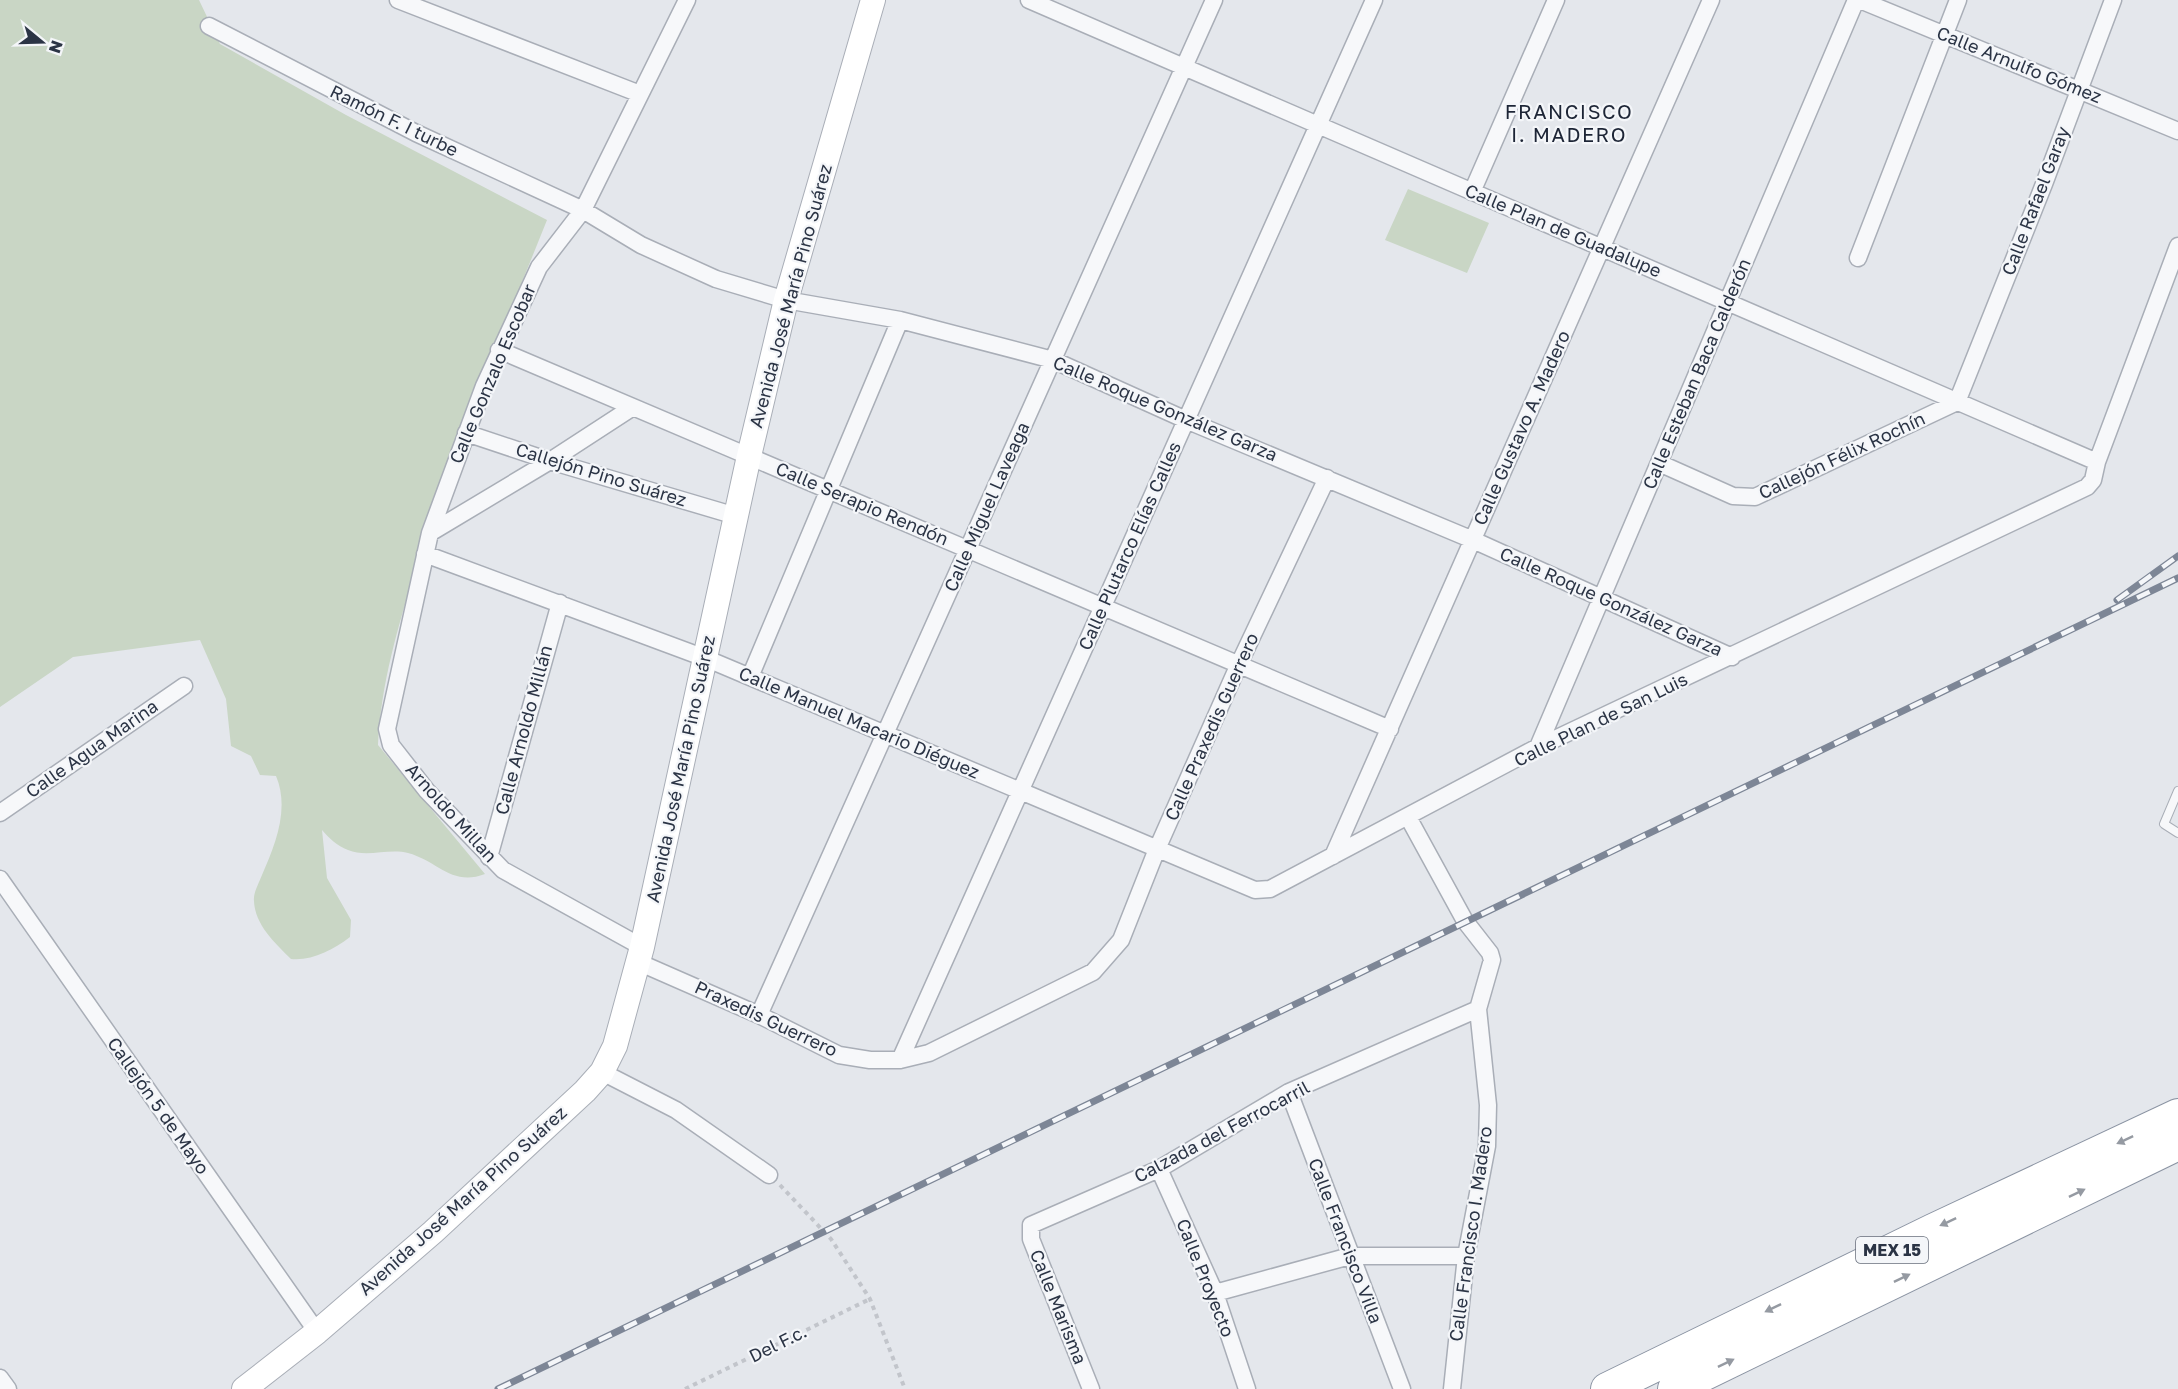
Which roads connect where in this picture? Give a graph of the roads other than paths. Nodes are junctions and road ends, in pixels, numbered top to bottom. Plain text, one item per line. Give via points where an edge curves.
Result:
1 (398, 0) edge
2 (687, 0) edge
3 (873, 0) edge
4 (1029, 0) edge
5 (1214, 0) edge
6 (1374, 0) edge
7 (1556, 0) edge
8 (1711, 0) edge
9 (1858, 0) edge
10 (1958, 0) edge
11 (2113, 0) edge
12 (209, 26) dead end
13 (1944, 35) junction
14 (1184, 67) junction
15 (2079, 90) junction
16 (640, 94) junction
17 (1318, 125) junction
18 (2178, 131) edge
19 (1472, 192) junction
20 (583, 210) junction
21 (2178, 246) edge
22 (1602, 248) junction
23 (1858, 258) dead end
24 (786, 300) junction
25 (1727, 302) junction
26 (900, 320) junction
27 (499, 350) junction
28 (1053, 360) junction
29 (1957, 402) junction
30 (633, 407) junction
31 (1186, 420) junction
32 (466, 432) junction
33 (749, 456) junction
34 (550, 462) junction
35 (2097, 462) junction
36 (1659, 463) junction
37 (1328, 478) junction
38 (829, 490) junction
39 (736, 516) junction
40 (430, 533) junction
41 (1473, 540) junction
42 (968, 549) junction
43 (425, 554) junction
44 (1602, 597) junction
45 (560, 603) junction
46 (1103, 606) junction
47 (1732, 657) junction
48 (705, 658) junction
49 (1239, 664) junction
50 (750, 677) junction
51 (184, 686) dead end
52 (1390, 729) junction
53 (885, 734) junction
54 (391, 745) joint
55 (1538, 747) junction
56 (2178, 790) edge
57 (1020, 791) junction
58 (0, 813) edge
59 (1408, 817) junction
60 (2178, 833) edge
61 (1157, 849) junction
62 (1334, 856) junction
63 (489, 857) junction
64 (0, 879) edge
65 (1255, 890) joint
66 (638, 961) junction
67 (1093, 972) joint
68 (1478, 1009) junction
69 (759, 1015) junction
70 (900, 1060) junction
71 (602, 1072) junction
72 (1289, 1092) junction
73 (2178, 1115) edge
74 (2178, 1144) edge
75 (1159, 1169) junction
76 (770, 1175) road end
77 (1031, 1225) joint
78 (1350, 1256) junction
79 (1466, 1256) junction
80 (1215, 1293) junction
81 (317, 1332) junction
82 (0, 1378) edge
83 (8, 1389) edge
84 (244, 1389) edge
85 (1091, 1389) edge
86 (1247, 1389) edge
87 (1402, 1389) edge
88 (1452, 1389) edge
89 (1607, 1389) edge
90 (1674, 1389) edge

1 - 16 street
2 - 16 street, Calle Gonzalo Escobar
3 - 24 street, Avenida José María Pino Suárez
4 - 14 street, Calle Plan de Guadalupe
5 - 14 street, Calle Miguel Laveaga
6 - 17 street, Calle Plutarco Elías Calles
7 - 19 street
8 - 22 street, Calle Gustavo A. Madero
9 - 13 street, Calle Arnulfo Gómez
9 - 25 street, Calle Esteban Baca Calderón
10 - 13 street
11 - 15 street, Calle Rafael Garay
12 - 20 street, Ramón F. I turbe via 417,133
13 - 15 street, Calle Arnulfo Gómez
13 - 23 street
14 - 17 street, Calle Plan de Guadalupe
14 - 28 street, Calle Miguel Laveaga
15 - 18 street, Calle Arnulfo Gómez
15 - 29 street, Calle Rafael Garay
16 - 20 street, Calle Gonzalo Escobar
17 - 19 street, Calle Plan de Guadalupe
17 - 31 street, Calle Plutarco Elías Calles
19 - 22 street, Calle Plan de Guadalupe
20 - 24 street, Calle Roque González Garza via 641,245 705,274
20 - 27 street, Calle Gonzalo Escobar via 539,267
21 - 35 street, Calle Plan de San Luis
22 - 25 street, Calle Plan de Guadalupe
22 - 41 street, Calle Gustavo A. Madero
24 - 26 street, Calle Roque González Garza
24 - 33 street, Avenida José María Pino Suárez
25 - 29 street, Calle Plan de Guadalupe
25 - 36 street, Calle Esteban Baca Calderón
26 - 28 street, Calle Roque González Garza
26 - 38 street
27 - 30 street, Calle Serapio Rendón
27 - 32 street, Calle Gonzalo Escobar
28 - 31 street, Calle Roque González Garza
28 - 42 street, Calle Miguel Laveaga
29 - 35 street, Calle Plan de Guadalupe
29 - 36 street, Callejón Félix Rochín via 1755,497 1733,496
30 - 33 street, Calle Serapio Rendón
30 - 34 street
31 - 37 street, Calle Roque González Garza
31 - 46 street, Calle Plutarco Elías Calles
32 - 34 street, Callejón Pino Suárez
32 - 40 street, Calle Gonzalo Escobar
33 - 38 street, Calle Serapio Rendón
33 - 39 street, Avenida José María Pino Suárez
34 - 39 street, Callejón Pino Suárez
34 - 40 street
35 - 47 street, Calle Plan de San Luis via 2087,487
36 - 44 street, Calle Esteban Baca Calderón
37 - 41 street, Calle Roque González Garza
37 - 49 street, Calle Praxedis Guerrero
38 - 42 street, Calle Serapio Rendón
38 - 50 street
39 - 48 street, Avenida José María Pino Suárez
40 - 43 street, Calle Gonzalo Escobar
41 - 44 street, Calle Roque González Garza
41 - 52 street, Calle Gustavo A. Madero
42 - 46 street, Calle Serapio Rendón
42 - 53 street, Calle Miguel Laveaga
43 - 45 street, Calle Manuel Macario Diéguez
43 - 54 street, Calle Gonzalo Escobar via 387,729
44 - 47 street, Calle Roque González Garza
44 - 55 street, Calle Esteban Baca Calderón
45 - 48 street, Calle Manuel Macario Diéguez
45 - 63 street, Calle Arnoldo Millán
46 - 49 street, Calle Serapio Rendón
46 - 57 street, Calle Plutarco Elías Calles
47 - 55 street, Calle Plan de San Luis
48 - 50 street, Calle Manuel Macario Diéguez
48 - 66 street, Avenida José María Pino Suárez
49 - 52 street, Calle Serapio Rendón
49 - 61 street, Calle Praxedis Guerrero
50 - 53 street, Calle Manuel Macario Diéguez
51 - 58 street, Calle Agua Marina
52 - 62 street, Calle Gustavo A. Madero
53 - 57 street, Calle Manuel Macario Diéguez
53 - 69 street, Calle Miguel Laveaga
54 - 63 street, Arnoldo Millan
55 - 59 street, Calle Plan de San Luis
56 - 60 lane via 2164,824
57 - 61 street, Calle Manuel Macario Diéguez
57 - 70 street, Calle Plutarco Elías Calles
59 - 62 street, Calle Plan de San Luis
59 - 68 street, Calle Francisco I. Madero via 1465,921 1490,953 1492,965
61 - 65 street, Calle Manuel Macario Diéguez
61 - 67 street, Calle Praxedis Guerrero via 1121,940
62 - 65 street, Calle Plan de San Luis via 1270,889
63 - 66 street, Arnoldo Millan
64 - 81 street, Callejón 5 de Mayo
66 - 69 street, Praxedis Guerrero
66 - 71 street, Avenida José María Pino Suárez via 615,1047
67 - 70 street, Praxedis Guerrero via 958,1040
68 - 72 street, Calzada del Ferrocarril
68 - 79 street, Calle Francisco I. Madero via 1488,1105 1487,1146
69 - 70 street, Praxedis Guerrero via 838,1054
71 - 76 street via 676,1110
71 - 81 street, Avenida José María Pino Suárez via 433,1232
72 - 75 street, Calzada del Ferrocarril
72 - 78 street, Calle Francisco Villa
73 -> 89 highway, MEX 15
90 -> 74 highway, MEX 15
75 - 77 street, Calzada del Ferrocarril
75 - 80 street, Calle Proyecto
77 - 85 street, Calle Marisma via 1031,1239
78 - 79 street
78 - 80 street
78 - 87 street, Calle Francisco Villa
79 - 88 street, Calle Francisco I. Madero
80 - 86 street, Calle Proyecto
81 - 84 street, Avenida José María Pino Suárez
82 - 83 street

